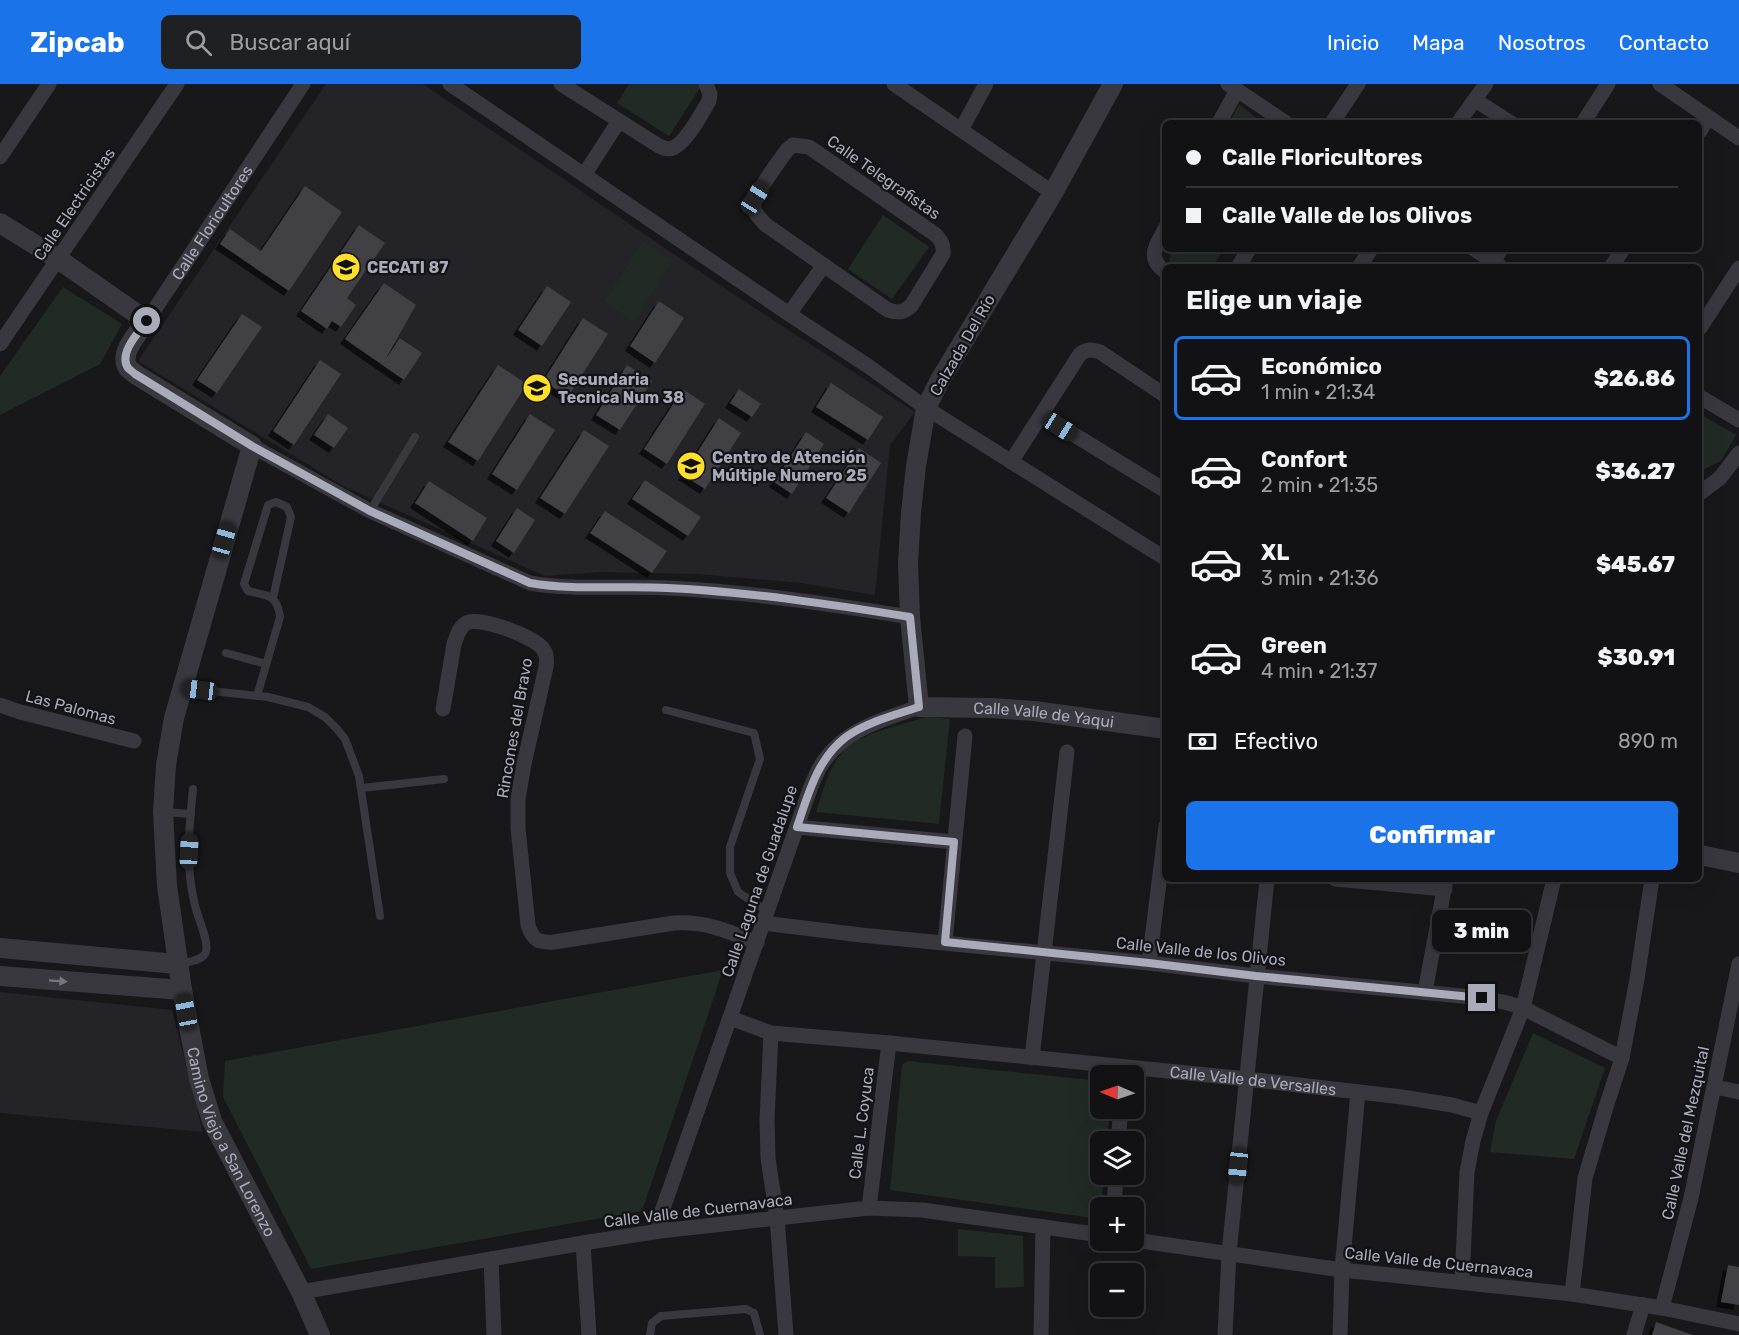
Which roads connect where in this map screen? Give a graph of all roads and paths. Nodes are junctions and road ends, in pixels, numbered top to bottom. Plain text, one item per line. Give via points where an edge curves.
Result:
1 (49, 84) edge
2 (177, 84) edge
3 (303, 84) edge
4 (450, 84) edge
5 (561, 84) edge
6 (706, 84) edge
7 (894, 84) edge
8 (986, 84) edge
9 (1113, 84) edge
10 (1358, 84) edge
11 (1486, 84) edge
12 (1608, 84) edge
13 (1660, 84) edge
14 (1233, 87) edge
15 (1475, 100) junction
16 (1708, 117) junction
17 (1220, 120) edge
18 (1282, 120) edge
19 (1334, 120) edge
20 (1460, 120) edge
21 (1506, 120) edge
22 (1584, 120) edge
23 (619, 121) junction
24 (1702, 128) edge
25 (961, 130) junction
26 (1739, 138) edge
27 (0, 157) edge
28 (584, 175) junction
29 (1053, 194) junction
30 (0, 223) edge
31 (1162, 235) edge
32 (1480, 252) edge
33 (58, 259) junction
34 (1496, 261) edge
35 (824, 266) junction
36 (1739, 268) edge
37 (1162, 270) edge
38 (789, 314) junction
39 (147, 321) junction
40 (1702, 325) edge
41 (0, 344) edge
42 (1162, 393) edge
43 (1702, 398) edge
44 (926, 408) junction
45 (1042, 416) junction
46 (1739, 420) edge
47 (415, 437) dead end
48 (252, 446) junction
49 (1739, 453) edge
50 (1011, 462) junction
51 (1162, 489) edge
52 (1702, 492) edge
53 (370, 511) junction
54 (1162, 556) edge
55 (273, 598) junction
56 (910, 617) junction
57 (226, 652) dead end
58 (266, 664) junction
59 (182, 687) junction
60 (257, 696) junction
61 (0, 705) edge
62 (919, 707) junction
63 (443, 709) dead end
64 (666, 710) dead end
65 (1162, 728) edge
66 (965, 736) dead end
67 (134, 741) dead end
68 (1067, 752) dead end
69 (444, 779) dead end
70 (362, 788) junction
71 (193, 789) dead end
72 (163, 812) junction
73 (191, 814) junction
74 (797, 827) junction
75 (954, 842) junction
76 (1739, 850) edge
77 (1708, 857) edge
78 (1162, 858) edge
79 (1739, 863) edge
80 (1267, 882) edge
81 (1401, 882) edge
82 (1553, 882) edge
83 (1652, 882) edge
84 (1445, 884) edge
85 (380, 916) dead end
86 (765, 917) junction
87 (945, 942) junction
88 (757, 944) junction
89 (0, 948) edge
90 (1044, 952) junction
91 (1149, 963) junction
92 (177, 964) junction
93 (1739, 964) edge
94 (0, 976) edge
95 (1256, 976) junction
96 (182, 990) junction
97 (1425, 992) junction
98 (1523, 1008) junction
99 (730, 1018) junction
100 (771, 1033) junction
101 (889, 1043) junction
102 (1032, 1058) junction
103 (1622, 1058) junction
104 (1090, 1066) edge
105 (1144, 1072) edge
106 (1247, 1079) junction
107 (1715, 1087) junction
108 (1358, 1092) junction
109 (1739, 1092) edge
110 (1481, 1113) junction
111 (869, 1208) junction
112 (777, 1218) junction
113 (1043, 1227) junction
114 (660, 1231) junction
115 (1090, 1233) edge
116 (1144, 1241) edge
117 (583, 1243) junction
118 (1229, 1253) junction
119 (491, 1259) junction
120 (1342, 1270) junction
121 (1462, 1282) junction
122 (301, 1292) junction
123 (1572, 1294) junction
124 (1643, 1305) junction
125 (1662, 1308) junction
126 (1739, 1324) edge
127 (320, 1335) edge
128 (494, 1335) edge
129 (589, 1335) edge
130 (650, 1335) edge
131 (760, 1335) edge
132 (786, 1335) edge
133 (1041, 1335) edge
134 (1225, 1335) edge
135 (1340, 1335) edge
136 (1634, 1335) edge

1 - 27 street
2 - 33 street, Calle Electricistas
3 - 39 street, Calle Floricultores
4 - 28 street
5 - 23 street
6 - 23 street via 709,102 681,142 673,147 658,146
7 - 25 street
8 - 25 street
9 - 29 street, Calzada Del Río
10 - 19 street
11 - 15 street
12 - 22 street
13 - 16 street
14 - 17 street
14 - 18 street
15 - 20 street
15 - 21 street
16 - 24 street
16 - 26 street
23 - 28 street
25 - 29 street
28 - 38 street
29 - 44 street, Calzada Del Río
30 - 33 street
31 - 37 street via 1154,256
32 - 34 street
33 - 39 street
33 - 41 street, Calle Electricistas
35 - 35 street, Calle Telegrafistas via 766,225 754,208 755,198 793,145 809,147 936,235 944,247 904,312 888,310
35 - 38 street
36 - 40 street
38 - 44 street
39 - 48 street, Calle Floricultores via 129,345 125,361 128,368
42 - 45 street via 1100,352 1089,350 1080,354
43 - 46 street
44 - 50 street
44 - 56 street, Calzada Del Río via 911,513
45 - 50 street
45 - 51 street
47 - 53 lane
48 - 53 street
48 - 59 street, Camino Viejo a San Lorenzo
49 - 52 street via 1720,478
50 - 54 street
53 - 56 street via 530,583 557,588 666,588 729,593
55 - 55 lane via 248,591 244,584 268,505 276,502 287,507 291,517
55 - 58 lane via 280,617
56 - 62 street, Calzada Del Río
57 - 58 lane
58 - 60 lane
59 - 60 lane
59 - 72 street, Camino Viejo a San Lorenzo via 166,765
60 - 70 lane via 308,707 325,717 345,739
61 - 67 street, Las Palomas
62 - 65 street, Calle Valle de Yaqui via 1034,711
62 - 74 street, Calle Laguna de Guadalupe via 862,728 834,748 820,767
63 - 88 street, Rincones del Bravo via 454,644 463,625 477,621 501,627 537,642 544,649 546,667 518,800 528,925 537,940 554,942 692,922 717,927
64 - 86 lane via 754,733 760,759 730,847 730,873 738,892
66 - 75 street
68 - 90 street
69 - 70 lane
70 - 85 lane
71 - 73 lane
72 - 73 lane
72 - 92 street, Camino Viejo a San Lorenzo
73 - 92 lane via 192,890 207,947 202,958
74 - 75 street
74 - 86 street, Calle Laguna de Guadalupe
75 - 87 street
76 - 77 street
77 - 79 street
78 - 91 street
80 - 95 street
81 - 84 street
82 - 98 street
83 - 103 street
84 - 97 street
86 - 87 street, Calle Valle de los Olivos via 861,935
86 - 88 street, Calle Laguna de Guadalupe
87 - 90 street, Calle Valle de los Olivos
88 - 99 street, Calle Laguna de Guadalupe
89 - 92 street
90 - 91 street, Calle Valle de los Olivos
90 - 102 street
91 - 95 street, Calle Valle de los Olivos
92 - 96 street, Camino Viejo a San Lorenzo
93 - 107 street, Calle Valle del Mezquital
94 -> 96 street
95 - 97 street, Calle Valle de los Olivos
95 - 106 street
96 - 122 street, Camino Viejo a San Lorenzo via 199,1078 212,1121
97 - 98 street, Calle Valle de los Olivos via 1482,998
98 - 103 street, Calle Valle de los Olivos
98 - 110 street
99 - 100 street
99 - 114 street, Calle Laguna de Guadalupe via 660,1217
100 - 101 street, Calle Valle de Versalles
100 - 112 street via 768,1158
101 - 102 street, Calle Valle de Versalles
101 - 111 street, Calle L. Coyuca
102 - 104 street, Calle Valle de Versalles
103 - 123 street via 1585,1178
105 - 106 street, Calle Valle de Versalles
106 - 108 street, Calle Valle de Versalles
106 - 118 street
107 - 109 street
107 - 125 street, Calle Valle del Mezquital
108 - 110 street, Calle Valle de Versalles
108 - 120 street
110 - 121 street via 1467,1172
111 - 112 street, Calle Valle de Cuernavaca
111 - 113 street, Calle Valle de Cuernavaca via 922,1210
112 - 114 street, Calle Valle de Cuernavaca
112 - 132 street
113 - 115 street, Calle Valle de Cuernavaca
113 - 133 street
114 - 117 street, Calle Valle de Cuernavaca
116 - 118 street, Calle Valle de Cuernavaca
117 - 119 street, Calle Valle de Cuernavaca
117 - 129 street
118 - 120 street, Calle Valle de Cuernavaca
118 - 134 street
119 - 122 street, Calle Valle de Cuernavaca
119 - 128 street
120 - 121 street, Calle Valle de Cuernavaca
120 - 135 street
121 - 123 street, Calle Valle de Cuernavaca
122 - 127 street, Camino Viejo a San Lorenzo
123 - 124 street, Calle Valle de Cuernavaca
124 - 125 street, Calle Valle de Cuernavaca
124 - 136 street
125 - 126 street, Calle Valle de Cuernavaca
130 - 131 lane via 652,1323 661,1316 746,1309 754,1313

